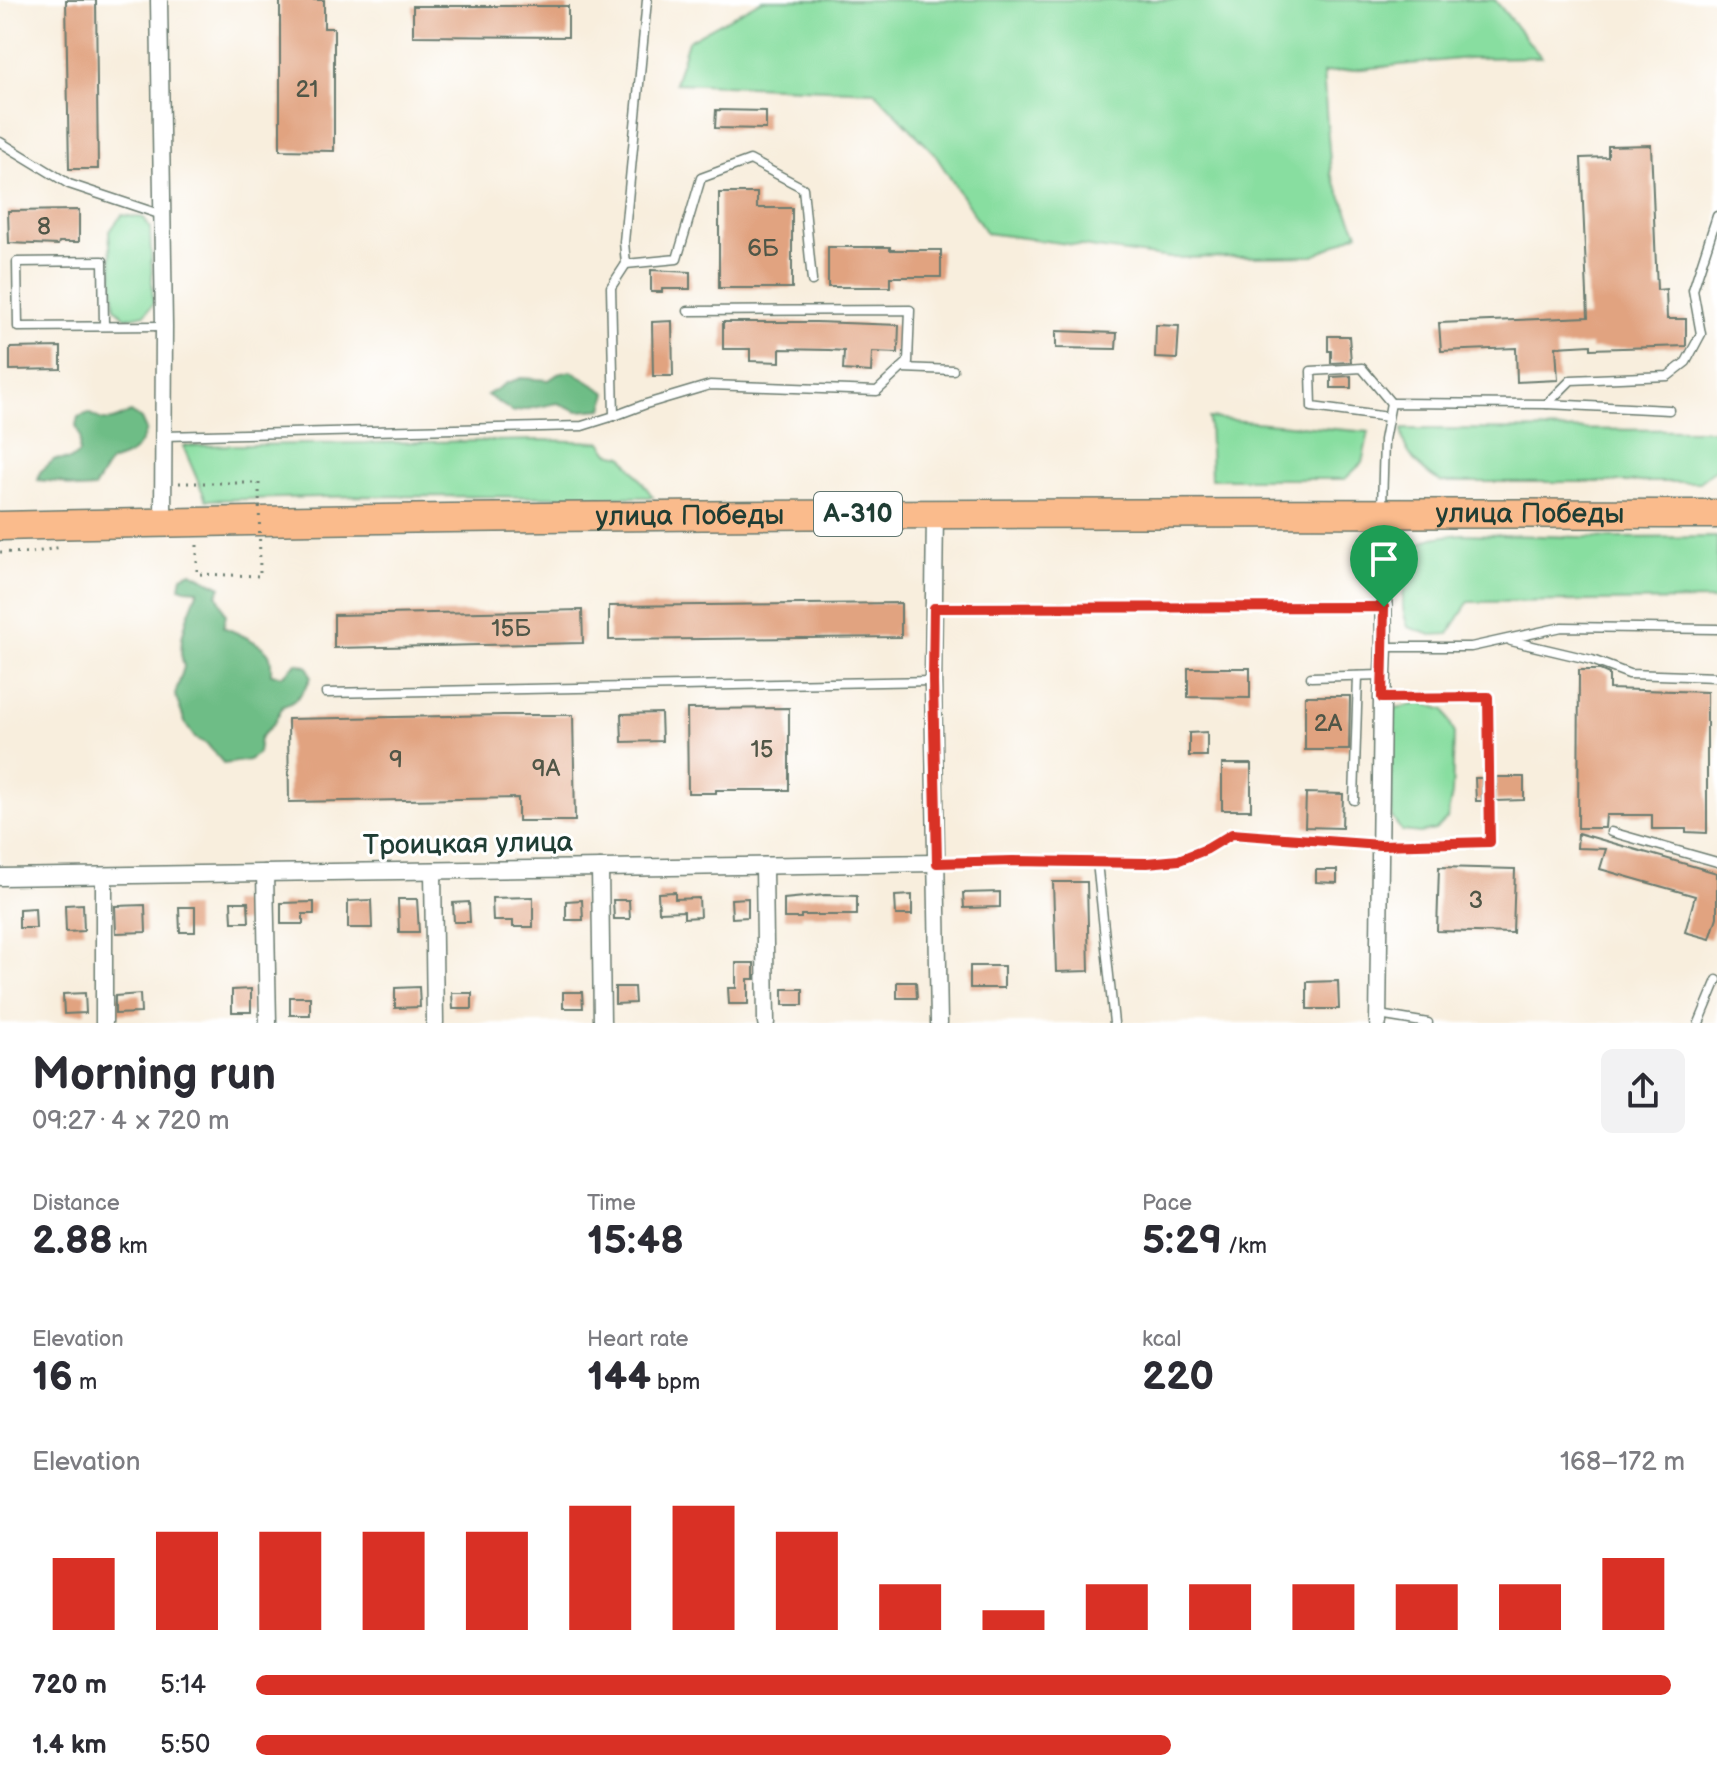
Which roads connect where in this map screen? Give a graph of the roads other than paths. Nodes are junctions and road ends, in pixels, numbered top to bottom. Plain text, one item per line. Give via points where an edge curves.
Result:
1 (159, 0) edge
2 (647, 0) edge
3 (0, 142) edge
4 (163, 215) junction
5 (1717, 216) edge
6 (626, 264) junction
7 (812, 281) dead end
8 (688, 311) dead end
9 (104, 326) junction
10 (164, 326) junction
11 (902, 368) junction
12 (953, 370) dead end
13 (1391, 403) junction
14 (1547, 404) junction
15 (1669, 410) dead end
16 (614, 416) junction
17 (1388, 417) junction
18 (164, 436) junction
19 (935, 513) junction
20 (1382, 513) junction
21 (1717, 514) edge
22 (163, 522) junction
23 (0, 526) edge
24 (1384, 607) junction
25 (934, 608) junction
26 (1717, 629) edge
27 (1506, 640) junction
28 (1384, 647) junction
29 (1382, 675) junction
30 (1358, 676) junction
31 (1311, 677) dead end
32 (1717, 677) edge
33 (933, 681) junction
34 (326, 693) dead end
35 (1382, 698) junction
36 (1354, 800) dead end
37 (1611, 832) dead end
38 (1380, 845) junction
39 (1097, 862) junction
40 (1717, 862) edge
41 (937, 863) junction
42 (764, 866) junction
43 (600, 868) junction
44 (433, 871) junction
45 (265, 873) junction
46 (104, 876) junction
47 (0, 877) edge
48 (1717, 980) edge
49 (1378, 1019) edge
50 (104, 1023) edge
51 (268, 1023) edge
52 (435, 1023) edge
53 (602, 1023) edge
54 (766, 1023) edge
55 (939, 1023) edge
56 (1114, 1023) edge
57 (1428, 1023) edge
58 (1699, 1023) edge

1 - 4 street
2 - 6 lane
3 - 4 lane via 69,184
4 - 10 street
5 - 14 lane via 1693,290 1701,334 1686,362 1668,376 1571,380
6 - 7 lane via 677,259 701,178 750,160 803,188
6 - 16 lane via 611,287
8 - 11 lane via 910,310 908,362
9 - 9 lane via 103,261 17,262 18,327
9 - 10 lane
10 - 18 street
11 - 12 lane
11 - 16 lane via 877,391 710,385
13 - 14 lane
13 - 17 lane
13 - 17 lane via 1362,368 1311,371 1312,407
14 - 15 lane
16 - 18 lane via 582,426
17 - 20 lane
18 - 22 street
19 - 20 highway, улица Победы / А-310
19 - 22 highway, улица Победы / А-310
19 - 25 street
20 - 21 highway, улица Победы / А-310
20 - 24 street
22 - 23 highway, улица Победы / А-310
24 - 25 lane
24 - 28 street
25 - 33 street
26 - 27 lane via 1562,627
27 - 28 lane via 1471,647
27 - 32 lane via 1629,674
28 - 29 street
29 - 30 lane
29 - 35 street
30 - 31 lane
30 - 36 lane
33 - 34 lane
33 - 41 street
35 - 38 street
35 - 38 lane via 1488,697 1490,842
37 - 40 lane
38 - 39 lane via 1232,834 1179,860
38 - 49 street
39 - 41 lane
39 - 56 lane
41 - 42 street, Троицкая улица
41 - 55 street
42 - 43 street, Троицкая улица
42 - 54 street
43 - 44 street, Троицкая улица
43 - 53 street
44 - 45 street, Троицкая улица
44 - 52 street
45 - 46 street, Троицкая улица
45 - 51 street
46 - 47 street, Троицкая улица
46 - 50 street
48 - 58 lane
49 - 57 lane

